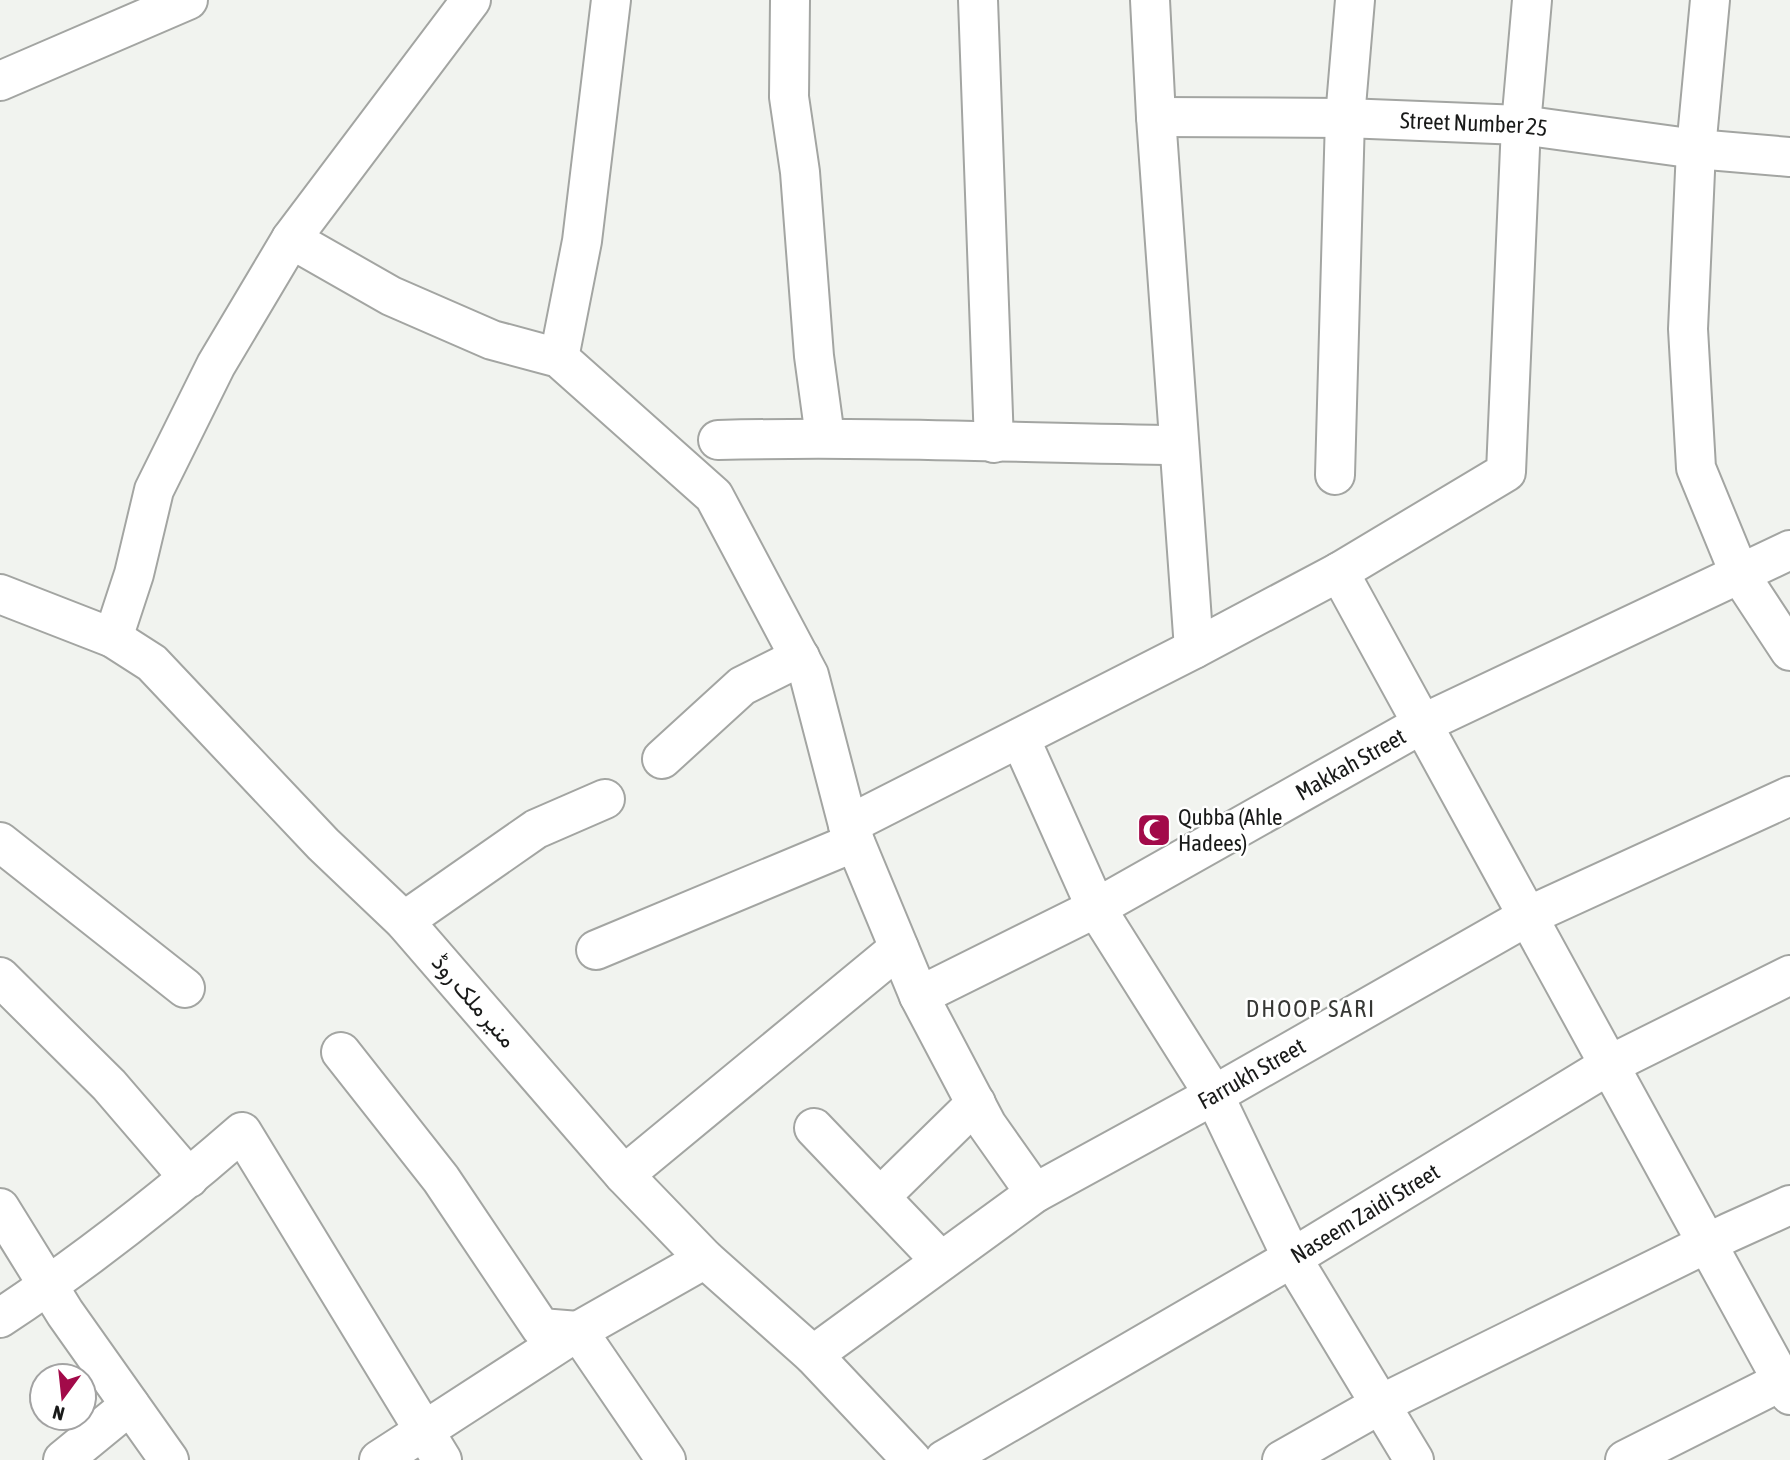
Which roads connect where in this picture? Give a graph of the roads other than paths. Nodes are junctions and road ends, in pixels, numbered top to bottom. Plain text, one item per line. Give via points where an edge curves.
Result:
1 (188, 0) edge
2 (471, 0) edge
3 (611, 0) edge
4 (790, 0) edge
5 (978, 0) edge
6 (1150, 0) edge
7 (1355, 0) edge
8 (1532, 0) edge
9 (1710, 0) edge
10 (0, 81) edge
11 (1156, 117) junction
12 (1345, 118) junction
13 (1521, 125) junction
14 (1696, 149) junction
15 (1790, 157) edge
16 (291, 239) junction
17 (559, 358) junction
18 (825, 438) junction
19 (718, 440) dead end
20 (994, 443) junction
21 (1179, 445) junction
22 (1335, 475) dead end
23 (1790, 550) edge
24 (1339, 572) junction
25 (1740, 575) junction
26 (0, 594) edge
27 (113, 638) junction
28 (1195, 649) junction
29 (1790, 651) edge
30 (800, 657) junction
31 (1422, 724) junction
32 (1020, 738) junction
33 (662, 759) dead end
34 (1790, 796) edge
35 (604, 799) dead end
36 (852, 834) junction
37 (0, 842) edge
38 (1097, 908) junction
39 (1528, 916) junction
40 (404, 921) junction
41 (899, 948) junction
42 (596, 950) dead end
43 (1790, 975) edge
44 (0, 977) edge
45 (185, 988) dead end
46 (919, 996) junction
47 (341, 1052) dead end
48 (1609, 1065) junction
49 (1214, 1095) junction
50 (976, 1103) junction
51 (814, 1128) dead end
52 (624, 1175) junction
53 (189, 1178) junction
54 (1035, 1193) junction
55 (880, 1197) junction
56 (1790, 1205) edge
57 (0, 1208) edge
58 (1707, 1244) junction
59 (1292, 1258) junction
60 (705, 1259) junction
61 (941, 1261) junction
62 (49, 1286) junction
63 (0, 1318) edge
64 (578, 1331) junction
65 (813, 1355) junction
66 (1788, 1384) edge
67 (1381, 1404) junction
68 (130, 1405) junction
69 (432, 1445) edge
70 (63, 1460) edge
71 (169, 1460) edge
72 (379, 1460) edge
73 (666, 1460) edge
74 (912, 1460) edge
75 (944, 1460) edge
76 (1282, 1460) edge
77 (1414, 1460) edge
78 (1625, 1460) edge

1 - 10 street
2 - 16 street
3 - 17 street via 582,241
4 - 18 street via 789,97
5 - 20 street
6 - 11 street
7 - 12 street
8 - 13 street
9 - 14 street
11 - 12 street, Street Number 25
11 - 21 street
12 - 13 street, Street Number 25
12 - 22 street
13 - 14 street, Street Number 25
13 - 24 street via 1506,472
14 - 15 street, Street Number 25
14 - 25 street via 1688,329 1696,468
16 - 17 street via 391,296 492,340
16 - 27 street via 216,365 154,490
17 - 30 street via 714,496
18 - 19 street
18 - 20 street
20 - 21 street
21 - 28 street
23 - 25 street, Makkah Street
24 - 28 street
24 - 31 street
25 - 29 street
25 - 31 street, Makkah Street
26 - 27 street, منیر ملک روڈ
27 - 40 street, منیر ملک روڈ via 152,663 323,844
28 - 32 street
30 - 33 street via 742,686
30 - 36 street
31 - 38 street, Makkah Street
31 - 39 street
32 - 36 street
32 - 38 street
34 - 39 street, Farrukh Street
35 - 40 street via 536,829
36 - 41 street
36 - 42 street
37 - 45 street
38 - 46 street, Makkah Street
38 - 49 street
39 - 48 street
39 - 49 street, Farrukh Street
40 - 52 street, منیر ملک روڈ
41 - 46 street
41 - 52 street
43 - 48 street, Naseem Zaidi Street
44 - 53 street via 109,1084
46 - 50 street
47 - 64 street via 441,1179 541,1328
48 - 58 street
48 - 59 street, Naseem Zaidi Street
49 - 54 street, Farrukh Street
49 - 59 street
50 - 54 street
50 - 55 street
51 - 55 street
52 - 60 street, منیر ملک روڈ
53 - 62 street
53 - 69 street via 242,1132
54 - 61 street, Farrukh Street
55 - 61 street
56 - 58 street
57 - 62 street
58 - 66 street
58 - 67 street
59 - 67 street
59 - 75 street, Naseem Zaidi Street
60 - 64 street
60 - 65 street, منیر ملک روڈ
61 - 65 street, Farrukh Street
62 - 63 street
62 - 68 street
64 - 69 street
64 - 73 street
65 - 74 street, منیر ملک روڈ
66 - 78 street
67 - 76 street
67 - 77 street
68 - 70 street
68 - 71 street
69 - 72 street

